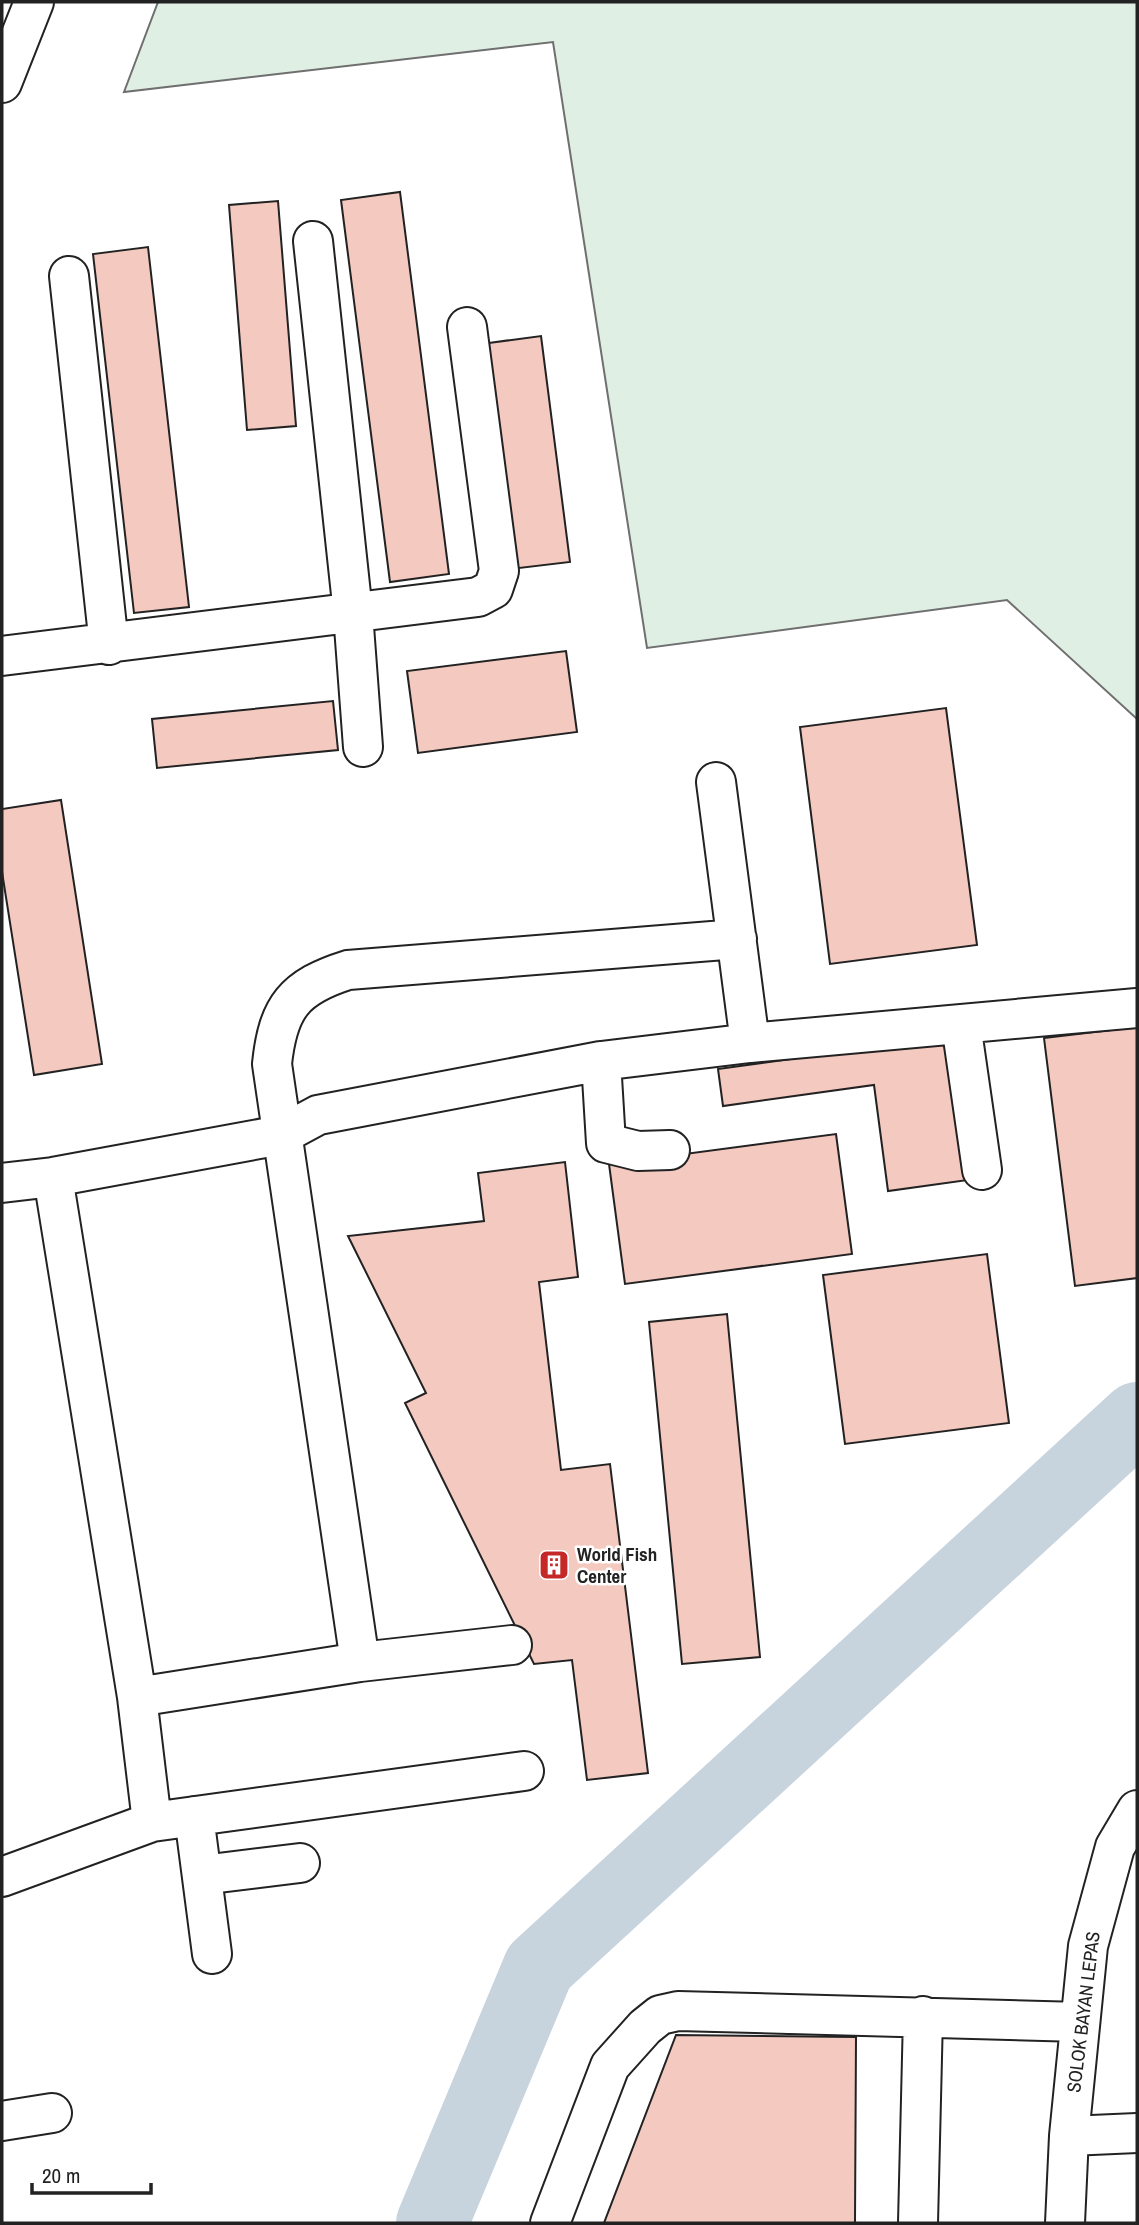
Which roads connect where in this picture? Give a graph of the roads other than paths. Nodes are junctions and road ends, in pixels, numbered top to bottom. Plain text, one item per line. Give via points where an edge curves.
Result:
1 (33, 2) edge
2 (2, 83) edge
3 (313, 241) dead end
4 (69, 276) dead end
5 (467, 327) dead end
6 (353, 613) junction
7 (109, 645) junction
8 (2, 656) edge
9 (363, 747) dead end
10 (716, 782) dead end
11 (737, 939) junction
12 (1137, 1008) edge
13 (961, 1024) junction
14 (750, 1043) junction
15 (601, 1061) junction
16 (281, 1135) junction
17 (670, 1150) dead end
18 (982, 1170) dead end
19 (52, 1177) junction
20 (2, 1182) edge
21 (512, 1645) dead end
22 (360, 1662) junction
23 (137, 1697) junction
24 (524, 1771) dead end
25 (1137, 1810) edge
26 (194, 1816) junction
27 (152, 1822) junction
28 (300, 1863) dead end
29 (202, 1875) junction
30 (2, 1877) edge
31 (212, 1954) dead end
32 (923, 2016) junction
33 (1080, 2022) junction
34 (52, 2113) dead end
35 (2, 2121) edge
36 (1137, 2133) edge
37 (1069, 2136) junction
38 (550, 2223) edge
39 (918, 2223) edge
40 (1065, 2223) edge

1 - 2 street
3 - 6 street
4 - 7 street
5 - 6 street via 499,571 494,589 478,597
6 - 7 street
6 - 9 street
7 - 8 street
10 - 11 street
11 - 14 street
11 - 16 street via 348,970 316,980 291,1002 275,1031 272,1064
12 - 13 street
13 - 14 street
13 - 18 street
14 - 15 street
15 - 16 street via 318,1115
15 - 17 street via 606,1143 638,1151
16 - 19 street
16 - 22 street
19 - 20 street
19 - 23 street
21 - 22 street
22 - 23 street
23 - 27 street
24 - 26 street
25 - 33 street, SOLOK BAYAN LEPAS via 1115,1847 1088,1946
26 - 27 street
26 - 29 street
27 - 30 street
28 - 29 street
29 - 31 street
32 - 33 street
32 - 38 street via 678,2011 660,2015 610,2066
32 - 39 street
33 - 37 street, SOLOK BAYAN LEPAS
34 - 35 street
36 - 37 street
37 - 40 street, SOLOK BAYAN LEPAS

